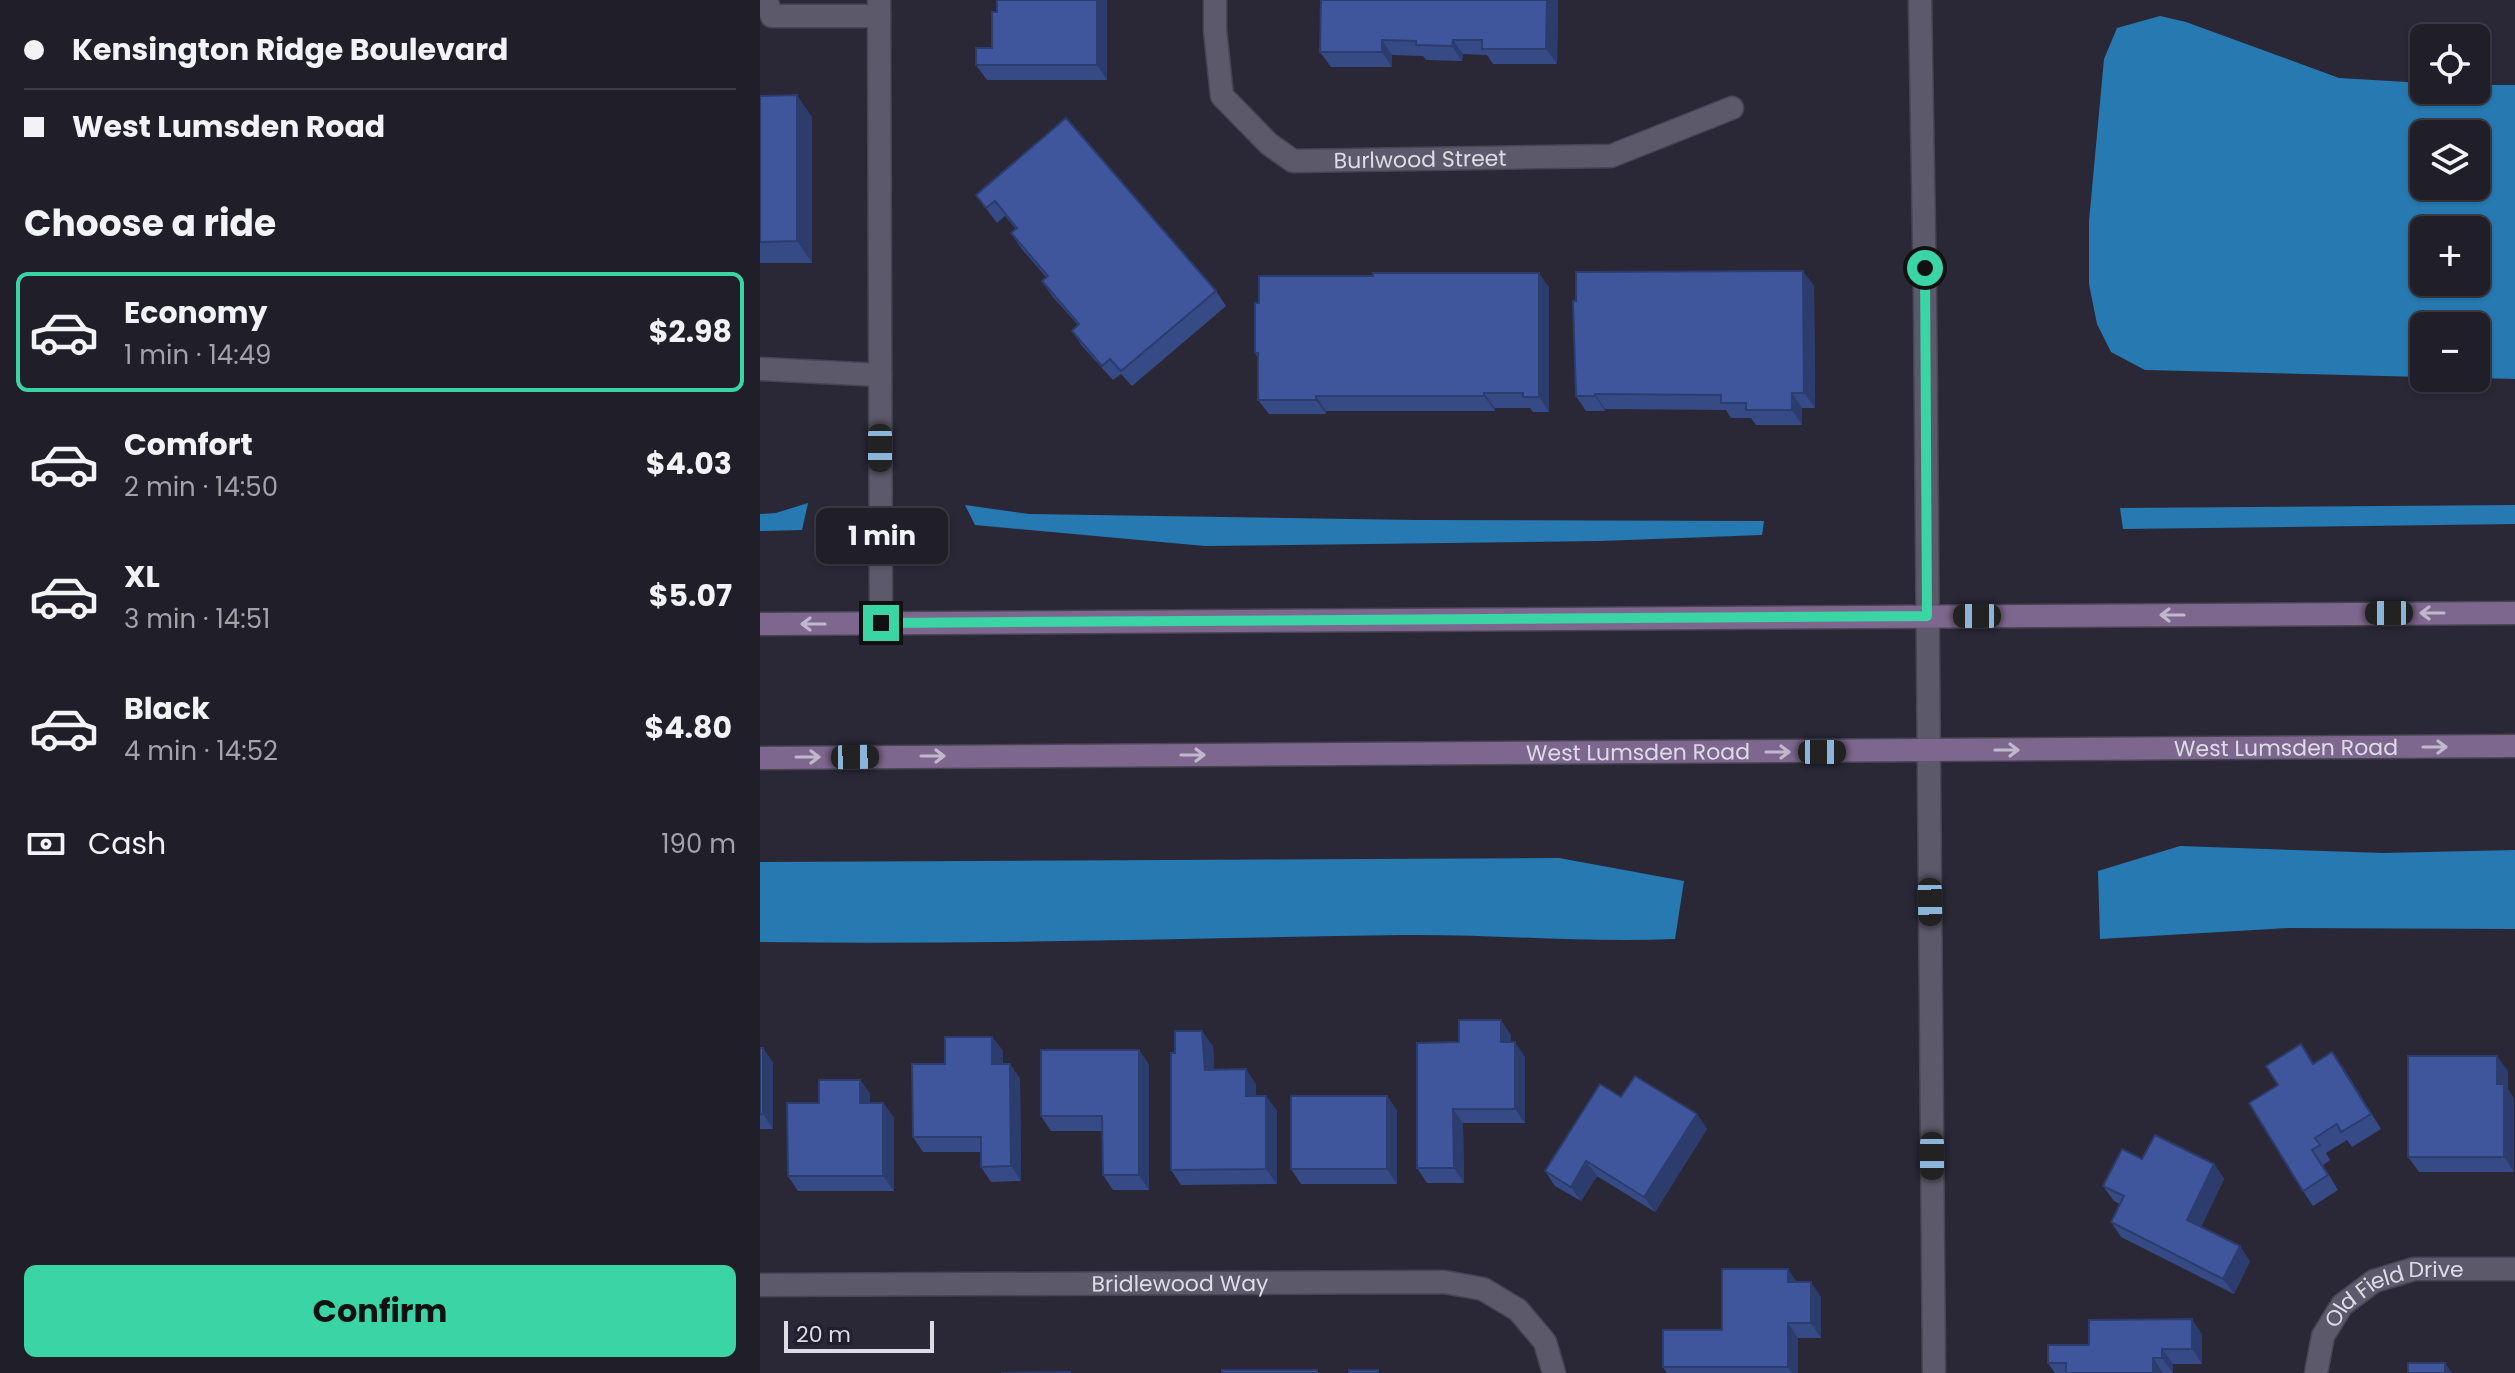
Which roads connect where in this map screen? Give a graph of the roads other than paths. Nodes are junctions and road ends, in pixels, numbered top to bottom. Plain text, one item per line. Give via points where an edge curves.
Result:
1 (766, 0) edge
2 (1215, 0) edge
3 (1920, 0) edge
4 (879, 8) edge
5 (1732, 108) dead end
6 (760, 369) edge
7 (880, 375) junction
8 (2515, 613) edge
9 (1927, 616) junction
10 (881, 623) junction
11 (760, 624) edge
12 (2515, 746) edge
13 (1929, 751) junction
14 (760, 758) edge
15 (2515, 1269) edge
16 (760, 1285) edge
17 (1554, 1373) edge
18 (1934, 1373) edge
19 (2316, 1373) edge

1 - 4 street via 772,16
2 - 5 street, Burlwood Street via 1222,96 1293,161 1611,156
3 - 9 street
4 - 7 street
6 - 7 street
7 - 10 street
8 -> 9 main road
9 - 10 main road
9 - 13 street
10 -> 11 main road
13 -> 12 main road, West Lumsden Road
14 -> 13 main road, West Lumsden Road
13 - 18 street
15 - 19 street, Old Field Drive via 2414,1269 2374,1281 2342,1305 2323,1336
16 - 17 street, Bridlewood Way via 1444,1282 1483,1289 1518,1310 1545,1342

